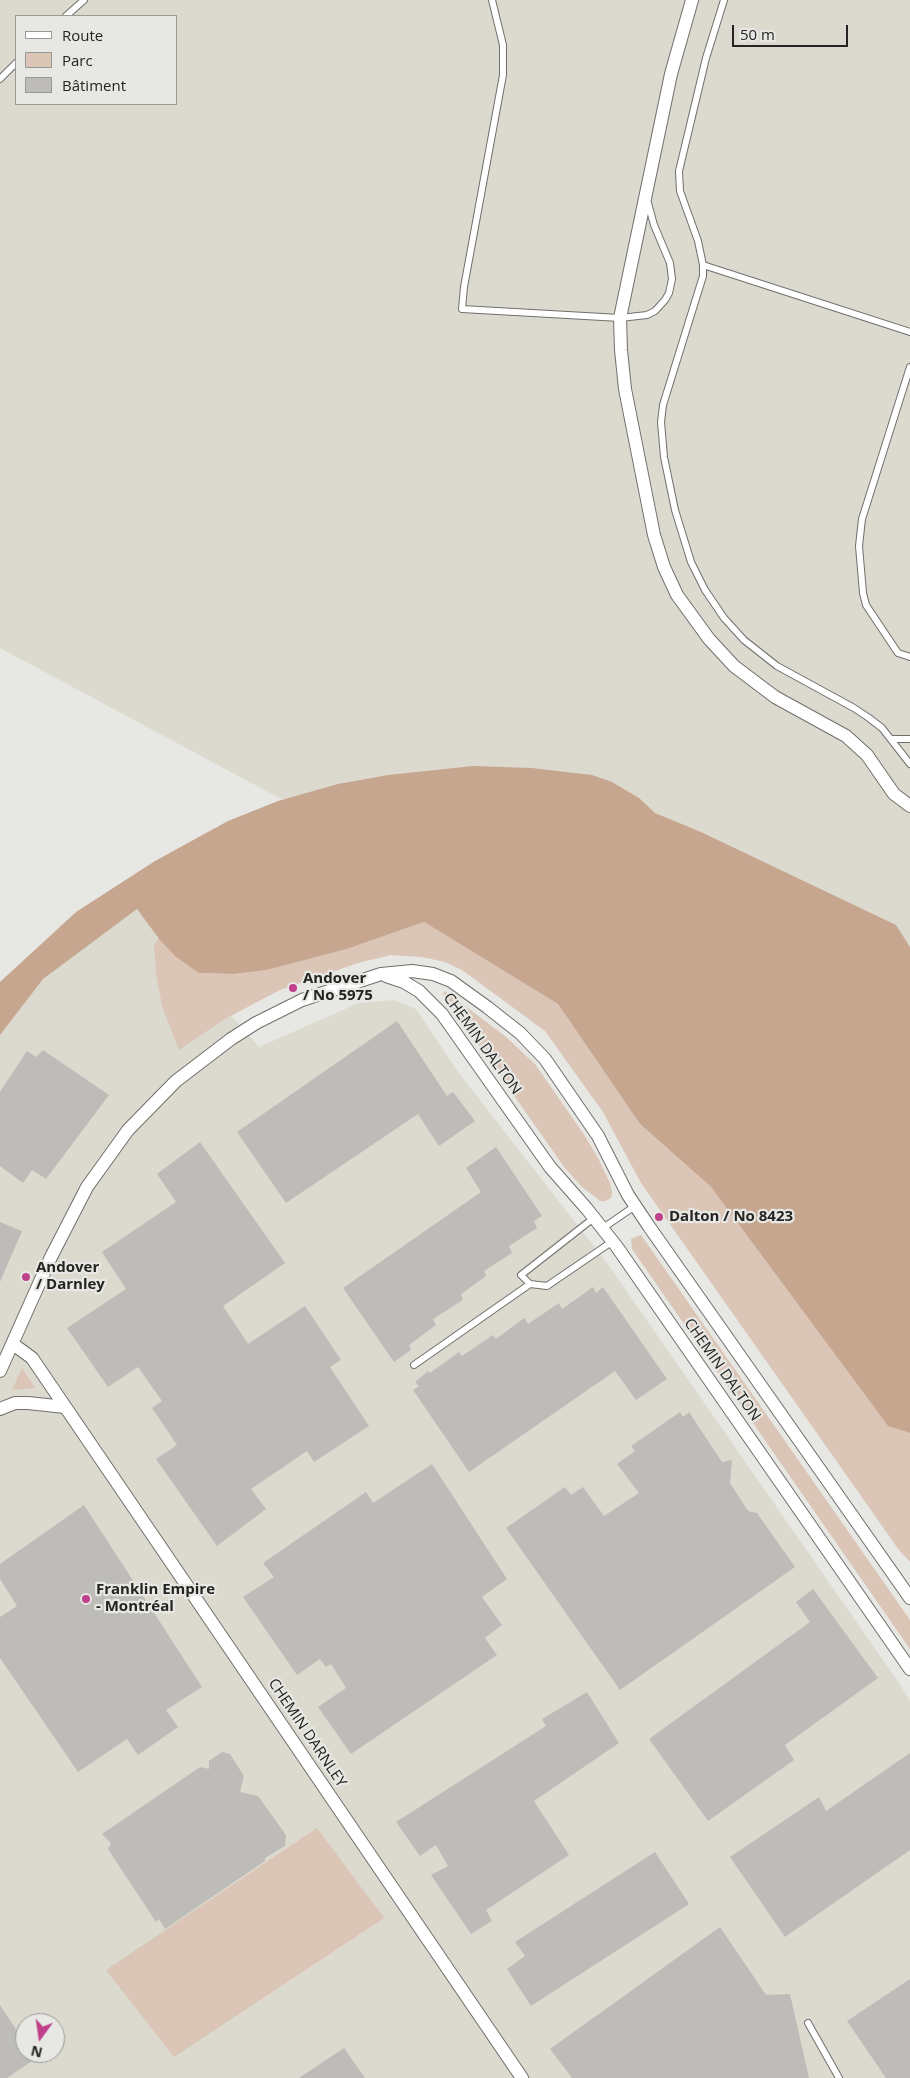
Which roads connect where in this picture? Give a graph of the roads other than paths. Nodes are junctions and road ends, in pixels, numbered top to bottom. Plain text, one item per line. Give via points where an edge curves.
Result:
1 (84, 0) edge
2 (492, 0) edge
3 (692, 0) edge
4 (724, 0) edge
5 (67, 15) edge
6 (15, 64) edge
7 (0, 79) edge
8 (650, 176) junction
9 (703, 265) junction
10 (620, 318) junction
11 (910, 332) edge
12 (910, 367) edge
13 (910, 657) edge
14 (891, 739) junction
15 (910, 739) edge
16 (910, 764) edge
17 (910, 806) edge
18 (381, 974) junction
19 (635, 1206) junction
20 (595, 1218) junction
21 (603, 1228) junction
22 (613, 1241) junction
23 (530, 1284) junction
24 (13, 1344) junction
25 (414, 1365) dead end
26 (0, 1371) edge
27 (65, 1407) junction
28 (0, 1409) edge
29 (910, 1598) edge
30 (910, 1668) edge
31 (808, 2023) dead end
32 (522, 2078) edge
33 (839, 2078) edge

1 - 5 lane
2 - 10 lane via 503,45 503,75 462,309
3 - 8 street via 671,74
4 - 9 lane via 678,171 680,191 698,240
6 - 7 lane
8 - 10 street
8 - 10 lane via 648,207 670,263 672,286 655,311 638,317
9 - 11 lane
9 - 14 lane via 703,276 663,405 661,422 664,457 690,562 724,618 744,640 777,666 854,708 882,728
10 - 17 street via 625,389 654,535 677,595 709,639 734,666 775,697 846,736 867,756 894,794
12 - 13 lane via 862,519 859,546 866,605 898,653
14 - 15 lane
14 - 16 lane
18 - 19 street, CHEMIN DALTON via 423,972 451,981 520,1034 545,1059 598,1136
18 - 20 street, CHEMIN DALTON via 413,987 432,1002 550,1167
18 - 24 street via 302,1000 256,1024 196,1064 154,1102 87,1186
19 - 21 lane
19 - 29 street, CHEMIN DALTON
20 - 21 street, CHEMIN DALTON
20 - 23 lane via 521,1275
21 - 22 street, CHEMIN DALTON
22 - 23 lane via 547,1286
22 - 30 street, CHEMIN DALTON
23 - 25 lane
24 - 26 street
24 - 27 street, CHEMIN DARNLEY via 32,1358
27 - 28 street via 14,1403
27 - 32 street, CHEMIN DARNLEY
31 - 33 lane

